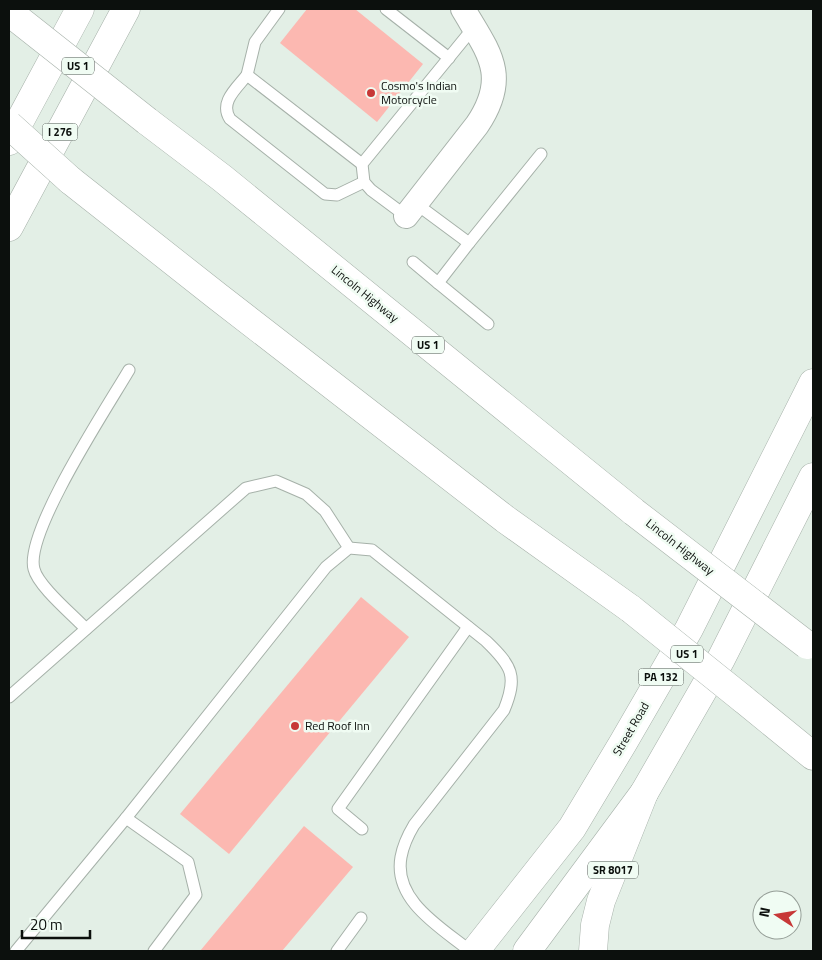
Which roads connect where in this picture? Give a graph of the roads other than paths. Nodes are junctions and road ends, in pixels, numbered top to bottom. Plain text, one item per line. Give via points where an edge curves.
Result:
1 (80, 9) edge
2 (126, 9) edge
3 (279, 9) edge
4 (386, 9) edge
5 (9, 12) edge
6 (468, 18) edge
7 (449, 58) junction
8 (247, 75) junction
9 (30, 100) junction
10 (9, 125) edge
11 (9, 134) edge
12 (9, 142) edge
13 (542, 154) dead end
14 (362, 164) junction
15 (70, 180) junction
16 (364, 182) junction
17 (411, 209) junction
18 (9, 227) edge
19 (469, 243) junction
20 (413, 262) dead end
21 (438, 283) junction
22 (488, 324) dead end
23 (129, 370) dead end
24 (813, 383) edge
25 (813, 477) edge
26 (349, 548) junction
27 (468, 626) junction
28 (86, 629) junction
29 (811, 648) edge
30 (9, 697) edge
31 (813, 756) edge
32 (644, 793) junction
33 (126, 818) junction
34 (362, 829) dead end
35 (361, 918) dead end
36 (16, 951) edge
37 (154, 951) edge
38 (337, 951) edge
39 (470, 951) edge
40 (475, 951) edge
41 (527, 951) edge
42 (593, 951) edge

1 - 9 main road
2 - 18 main road, I 276
3 - 8 lane via 256,42
4 - 7 lane
5 - 29 main road, Lincoln Highway / US 1, bridge via 222,178 634,512
6 - 7 lane
6 - 17 street via 491,57 494,85 491,98 477,125
7 - 14 lane
8 - 14 lane
8 - 16 lane via 226,102 226,114 230,119 325,194 337,196
9 - 11 main road
9 - 12 main road
10 - 15 main road, US 1, bridge
12 - 15 main road, bridge
13 - 19 lane
14 - 16 lane
15 - 31 main road, US 1, bridge via 505,519 631,609
16 - 17 lane via 372,190
17 - 19 lane
19 - 21 lane
20 - 21 lane
21 - 22 lane
23 - 28 lane via 49,509 34,548 34,568 42,584
24 - 40 main road, Street Road / PA 132 via 689,629 623,744 572,828
25 - 32 main road via 721,659
26 - 27 lane via 372,550
26 - 28 lane via 325,511 306,494 276,482 246,488
26 - 33 lane via 326,567
27 - 34 lane via 338,809
27 - 39 lane via 508,665 513,679 510,696 504,710 414,825 400,858 401,877 407,894 418,909
28 - 30 lane
32 - 41 main road
32 - 42 main road, SR 8017 via 601,901
33 - 36 lane
33 - 37 lane via 188,862 196,895
35 - 38 lane

